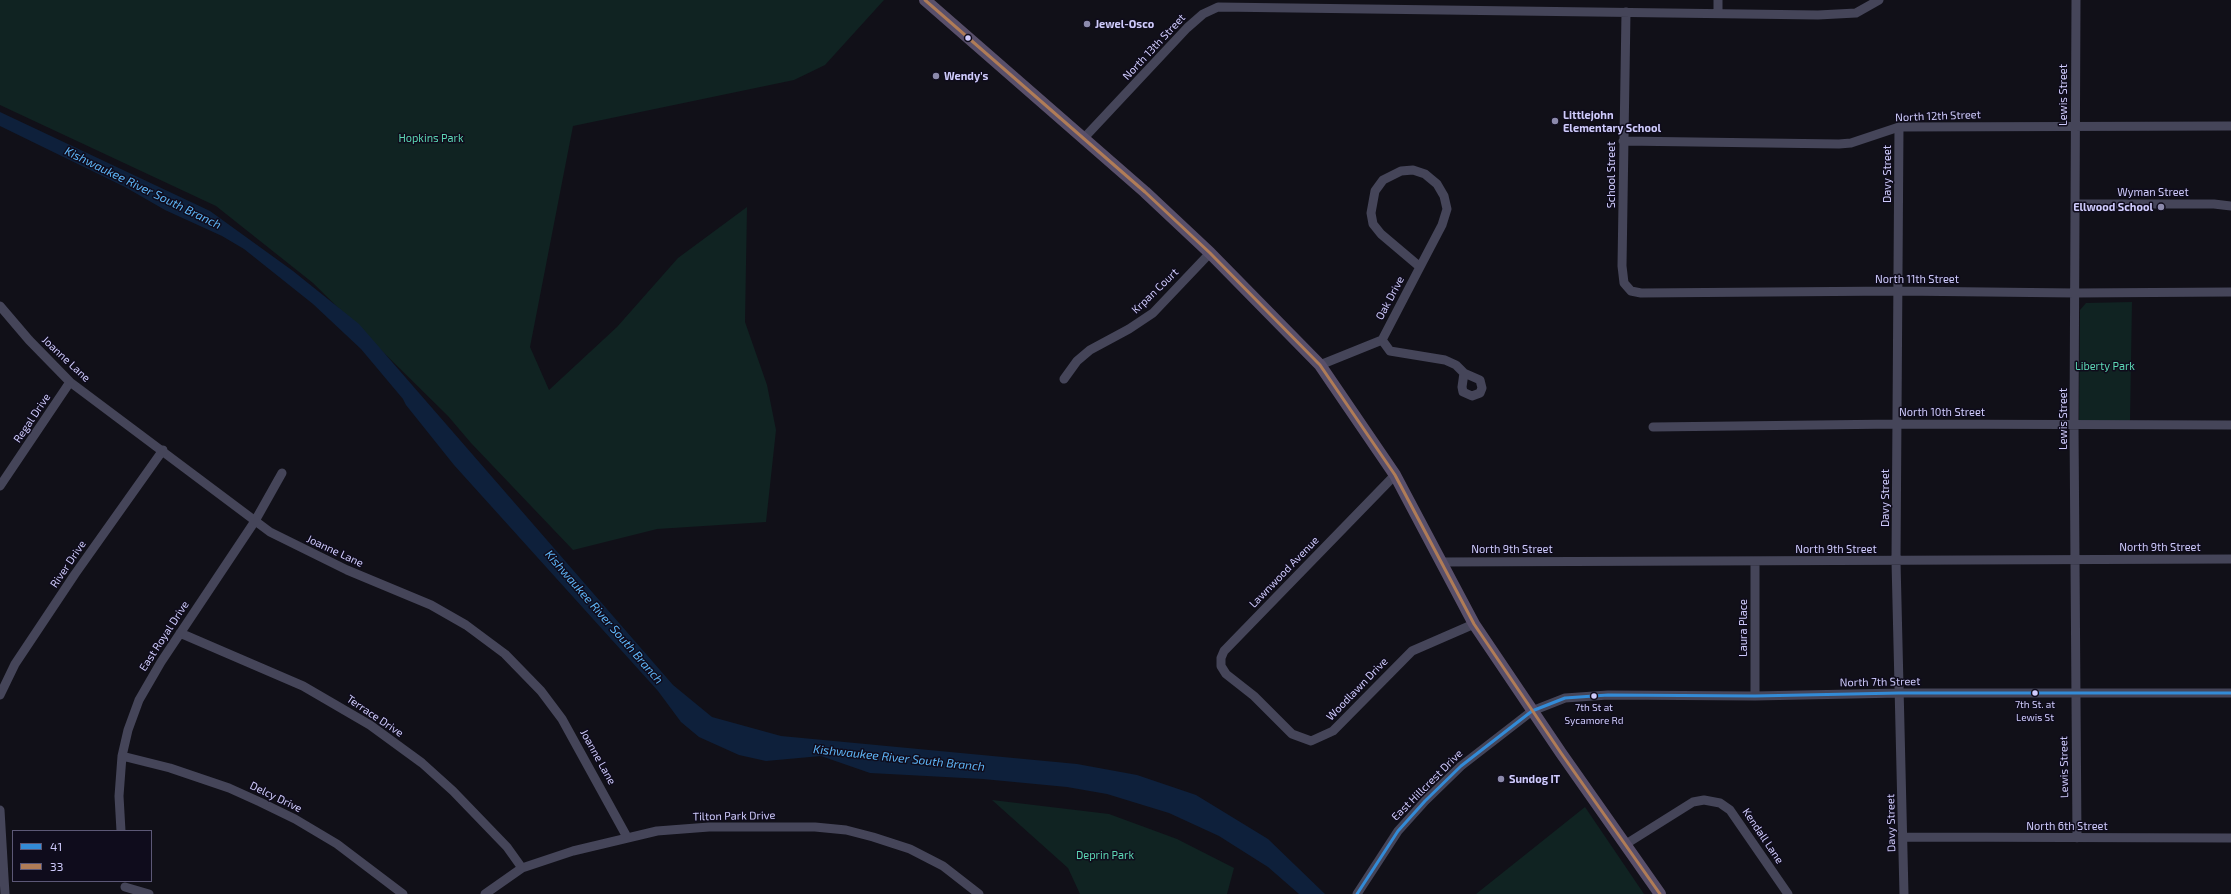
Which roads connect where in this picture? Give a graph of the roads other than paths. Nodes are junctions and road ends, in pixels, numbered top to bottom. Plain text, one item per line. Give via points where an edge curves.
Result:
1 (925, 0) edge
2 (1718, 0) edge
3 (1879, 0) edge
4 (2076, 0) edge
5 (1370, 4) edge
6 (1626, 12) junction
7 (1718, 13) junction
8 (2075, 125) junction
9 (2231, 126) edge
10 (1899, 127) junction
11 (1084, 138) junction
12 (1623, 142) junction
13 (2075, 204) junction
14 (2231, 206) edge
15 (1210, 253) junction
16 (1622, 266) joint
17 (1420, 267) junction
18 (1898, 291) junction
19 (2231, 292) edge
20 (2075, 293) junction
21 (0, 306) edge
22 (1382, 340) junction
23 (1320, 365) junction
24 (1464, 373) dead end
25 (1064, 379) dead end
26 (70, 382) junction
27 (1897, 424) junction
28 (2231, 424) edge
29 (2074, 425) junction
30 (1653, 427) dead end
31 (163, 450) junction
32 (282, 473) dead end
33 (1394, 475) junction
34 (0, 486) edge
35 (255, 521) junction
36 (2231, 559) edge
37 (1755, 560) junction
38 (2076, 560) junction
39 (1896, 561) junction
40 (1441, 562) junction
41 (1474, 624) junction
42 (180, 633) junction
43 (1244, 688) joint
44 (1899, 693) junction
45 (2075, 693) junction
46 (2231, 693) edge
47 (0, 694) edge
48 (1755, 696) junction
49 (1532, 711) junction
50 (122, 756) junction
51 (0, 810) edge
52 (121, 830) edge
53 (628, 837) junction
54 (1903, 837) junction
55 (2077, 838) junction
56 (2231, 838) edge
57 (1626, 844) junction
58 (522, 868) junction
59 (125, 887) edge
60 (5, 894) edge
61 (149, 894) edge
62 (403, 894) edge
63 (485, 894) edge
64 (979, 894) edge
65 (1357, 894) edge
66 (1660, 894) edge
67 (1788, 894) edge
68 (1904, 894) edge

1 - 11 main road
2 - 7 street
3 - 7 street, North 13th Street via 1863,11 1849,14
4 - 8 street, Lewis Street
5 - 6 street, North 13th Street
5 - 11 street, North 13th Street via 1229,6 1209,10 1187,28
6 - 7 street, North 13th Street
6 - 12 street, School Street
8 - 9 street, North 12th Street
8 - 10 street, North 12th Street
8 - 13 street, Lewis Street
10 - 12 street, North 12th Street via 1839,144
10 - 18 street, Davy Street
11 - 15 main road
12 - 16 street, School Street
13 - 14 street, Wyman Street
13 - 20 street, Lewis Street
15 - 23 main road
15 - 25 street, Krpan Court via 1153,313 1090,350 1076,361
16 - 18 street, North 11th Street via 1626,286 1631,291 1640,293
17 - 17 street, Oak Drive via 1380,234 1371,218 1372,200 1379,185 1388,177 1413,170 1430,177 1441,189 1446,202 1442,225
17 - 22 street, Oak Drive
18 - 20 street, North 11th Street
18 - 27 street, Davy Street
19 - 20 street, North 11th Street
20 - 29 street, Lewis Street
21 - 26 street, Joanne Lane
22 - 23 street
22 - 24 street via 1390,351 1445,360 1456,365
23 - 33 main road
26 - 31 street, Joanne Lane
26 - 34 street, Regal Drive
27 - 29 street, North 10th Street
27 - 30 street, North 10th Street
27 - 39 street, Davy Street
28 - 29 street, North 10th Street
29 - 38 street, Lewis Street
31 - 35 street, Joanne Lane via 181,467
31 - 47 street, River Drive via 75,574 15,664
32 - 35 street, East Royal Drive
33 - 40 main road
33 - 43 street, Lawnwood Avenue via 1224,651 1221,666 1226,674
35 - 42 street, East Royal Drive
35 - 53 street, Joanne Lane via 282,539 447,614 477,632 505,654 541,691 562,719
36 - 38 street, North 9th Street
37 - 39 street, North 9th Street
37 - 40 street, North 9th Street
37 - 48 street, Laura Place
38 - 39 street, North 9th Street
38 - 45 street, Lewis Street
39 - 44 street, Davy Street
40 - 41 main road
41 - 43 street, Woodlawn Drive via 1412,651 1333,731 1311,740 1292,734
41 - 49 main road
42 - 50 street, East Royal Drive via 139,700
42 - 58 street, Terrace Drive via 303,686 370,725 453,791 507,847
44 - 45 street, North 7th Street
44 - 48 street, North 7th Street
44 - 54 street, Davy Street
45 - 46 street, North 7th Street
45 - 55 street, Lewis Street
48 - 49 street, North 7th Street via 1608,695 1565,698
49 - 57 main road
49 - 65 street, East Hillcrest Drive via 1461,766 1425,801 1398,831
50 - 52 street, East Royal Drive via 119,796
50 - 62 street, Delcy Drive via 177,770 228,788 295,819 337,844
51 - 60 street
53 - 58 street, Tilton Park Drive via 573,850
53 - 64 street, Tilton Park Drive via 657,831 709,827 815,827 842,830 879,838 923,855 953,873
54 - 55 street, North 6th Street
54 - 68 street, Davy Street
55 - 56 street, North 6th Street
57 - 66 main road
57 - 67 street, Kendall Lane via 1693,802 1704,800 1720,803 1730,810
58 - 63 street, Tilton Park Drive
59 - 61 street

